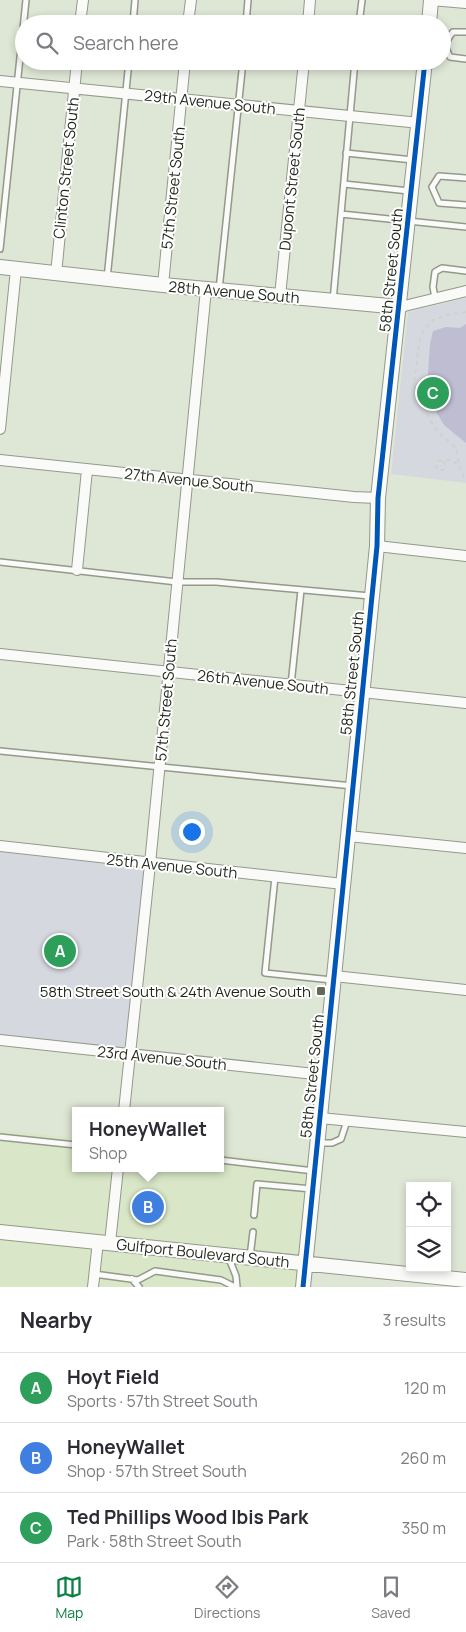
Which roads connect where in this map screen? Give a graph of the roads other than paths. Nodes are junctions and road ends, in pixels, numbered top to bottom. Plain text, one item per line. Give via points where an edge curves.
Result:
1 (26, 0) edge
2 (83, 0) edge
3 (135, 0) edge
4 (191, 0) edge
5 (248, 0) edge
6 (310, 0) edge
7 (362, 0) edge
8 (431, 0) edge
9 (466, 3) edge
10 (24, 15) edge
11 (81, 15) edge
12 (134, 15) edge
13 (189, 15) edge
14 (247, 15) edge
15 (309, 15) edge
16 (360, 15) edge
17 (430, 15) edge
18 (466, 32) edge
19 (451, 34) edge
20 (451, 57) edge
21 (466, 59) edge
22 (18, 70) edge
23 (76, 70) edge
24 (128, 70) edge
25 (184, 70) edge
26 (242, 70) edge
27 (303, 70) edge
28 (354, 70) edge
29 (425, 70) edge
30 (0, 81) edge
31 (17, 82) junction
32 (74, 88) junction
33 (126, 94) junction
34 (181, 100) junction
35 (239, 105) junction
36 (299, 111) junction
37 (349, 116) junction
38 (420, 123) junction
39 (346, 153) junction
40 (416, 160) junction
41 (466, 178) edge
42 (344, 184) junction
43 (412, 191) junction
44 (466, 206) edge
45 (341, 214) junction
46 (409, 220) junction
47 (466, 227) edge
48 (0, 249) edge
49 (0, 268) edge
50 (16, 269) junction
51 (466, 271) edge
52 (56, 274) junction
53 (107, 279) junction
54 (163, 285) junction
55 (213, 290) junction
56 (466, 291) edge
57 (280, 296) junction
58 (435, 298) junction
59 (333, 301) junction
60 (400, 307) junction
61 (0, 429) edge
62 (0, 460) edge
63 (87, 470) junction
64 (188, 480) junction
65 (378, 498) junction
66 (376, 546) junction
67 (466, 556) edge
68 (0, 562) edge
69 (77, 570) junction
70 (178, 582) junction
71 (301, 590) junction
72 (372, 596) junction
73 (0, 654) edge
74 (168, 672) junction
75 (291, 685) junction
76 (362, 693) junction
77 (466, 703) edge
78 (0, 751) edge
79 (159, 767) junction
80 (353, 786) junction
81 (348, 836) junction
82 (0, 846) edge
83 (466, 848) edge
84 (150, 864) junction
85 (275, 877) junction
86 (344, 884) junction
87 (334, 978) junction
88 (466, 990) edge
89 (0, 1040) edge
90 (130, 1055) junction
91 (324, 1075) junction
92 (124, 1107) edge
93 (320, 1118) junction
94 (347, 1120) junction
95 (466, 1132) edge
96 (0, 1137) edge
97 (317, 1143) junction
98 (72, 1145) edge
99 (224, 1160) edge
100 (315, 1170) junction
101 (117, 1172) edge
102 (313, 1189) junction
103 (254, 1215) dead end
104 (0, 1232) edge
105 (252, 1232) dead end
106 (104, 1242) junction
107 (228, 1256) junction
108 (250, 1258) junction
109 (305, 1264) junction
110 (94, 1274) junction
111 (132, 1279) junction
112 (466, 1280) edge
113 (93, 1287) edge
114 (139, 1287) edge
115 (236, 1287) edge
116 (303, 1287) edge

1 - 10 lane
2 - 11 street
3 - 12 lane
4 - 13 street
5 - 14 lane
6 - 15 street
7 - 16 lane
8 - 9 street
8 - 17 street
18 - 19 lane
20 - 21 lane
22 - 31 lane
23 - 32 street, Clinton Street South
24 - 33 lane
25 - 34 street, 57th Street South
26 - 35 lane
27 - 36 street, Dupont Street South
28 - 37 lane
29 - 38 street, 58th Street South
30 - 31 street, 29th Avenue South
31 - 32 street, 29th Avenue South
31 - 48 lane
32 - 33 street, 29th Avenue South
32 - 52 street, Clinton Street South
33 - 34 street, 29th Avenue South
33 - 53 lane
34 - 35 street, 29th Avenue South
34 - 54 street, 57th Street South
35 - 36 street, 29th Avenue South
35 - 55 lane
36 - 37 street, 29th Avenue South
36 - 57 street, Dupont Street South
37 - 38 street, 29th Avenue South
37 - 39 lane
38 - 40 street, 58th Street South
39 - 40 lane
39 - 42 lane
40 - 43 street, 58th Street South
41 - 44 lane via 439,176 432,186 439,203
42 - 43 lane
42 - 45 lane
43 - 46 street, 58th Street South
45 - 46 lane
45 - 59 lane
46 - 47 lane
46 - 60 street, 58th Street South
49 - 50 street, 28th Avenue South
50 - 52 street, 28th Avenue South
50 - 61 street
51 - 58 lane via 442,268 435,272
52 - 53 street, 28th Avenue South
53 - 54 street, 28th Avenue South
54 - 55 street, 28th Avenue South
55 - 57 street, 28th Avenue South
55 - 64 street, 57th Street South
56 - 58 street, 28th Avenue South
57 - 59 street, 28th Avenue South
58 - 60 street, 28th Avenue South
59 - 60 street, 28th Avenue South
60 - 65 street, 58th Street South
62 - 63 street, 27th Avenue South
63 - 64 street, 27th Avenue South
63 - 69 street
64 - 65 street, 27th Avenue South
64 - 70 street, 57th Street South
65 - 66 street, 58th Street South
66 - 67 street
66 - 72 street, 58th Street South
68 - 69 lane
69 - 70 lane
70 - 71 lane
70 - 74 street, 57th Street South
71 - 72 lane
71 - 75 lane
72 - 76 street, 58th Street South
73 - 74 street, 26th Avenue South
74 - 75 street, 26th Avenue South
74 - 79 street, 57th Street South
75 - 76 street, 26th Avenue South
76 - 77 street, 26th Avenue South
76 - 80 street, 58th Street South
78 - 79 lane
79 - 80 lane
79 - 84 street, 57th Street South
80 - 81 street, 58th Street South
81 - 83 street
81 - 86 street, 58th Street South
82 - 84 street, 25th Avenue South
84 - 85 street, 25th Avenue South
84 - 90 street, 57th Street South
85 - 86 street, 25th Avenue South
85 - 87 lane via 265,973
86 - 87 street, 58th Street South
87 - 88 street
87 - 91 street, 58th Street South
89 - 90 street, 23rd Avenue South
90 - 91 street, 23rd Avenue South
90 - 92 street, 57th Street South
91 - 93 street, 58th Street South
93 - 94 street
93 - 97 street, 58th Street South
94 - 95 street
94 - 97 lane via 340,1139 332,1143
96 - 98 lane
97 - 100 street, 58th Street South
99 - 100 lane
100 - 102 street, 58th Street South
101 - 106 street
102 - 103 lane via 257,1184
102 - 109 street, 58th Street South
104 - 106 street, Gulfport Boulevard South
105 - 108 lane
106 - 107 street, Gulfport Boulevard South
106 - 110 street
107 - 108 street, Gulfport Boulevard South
107 - 115 lane via 236,1276
108 - 109 street, Gulfport Boulevard South
109 - 112 street, Gulfport Boulevard South
109 - 116 street, 58th Street South
110 - 111 lane
110 - 113 street
111 - 114 lane
111 - 115 lane via 138,1280 155,1271 221,1280

